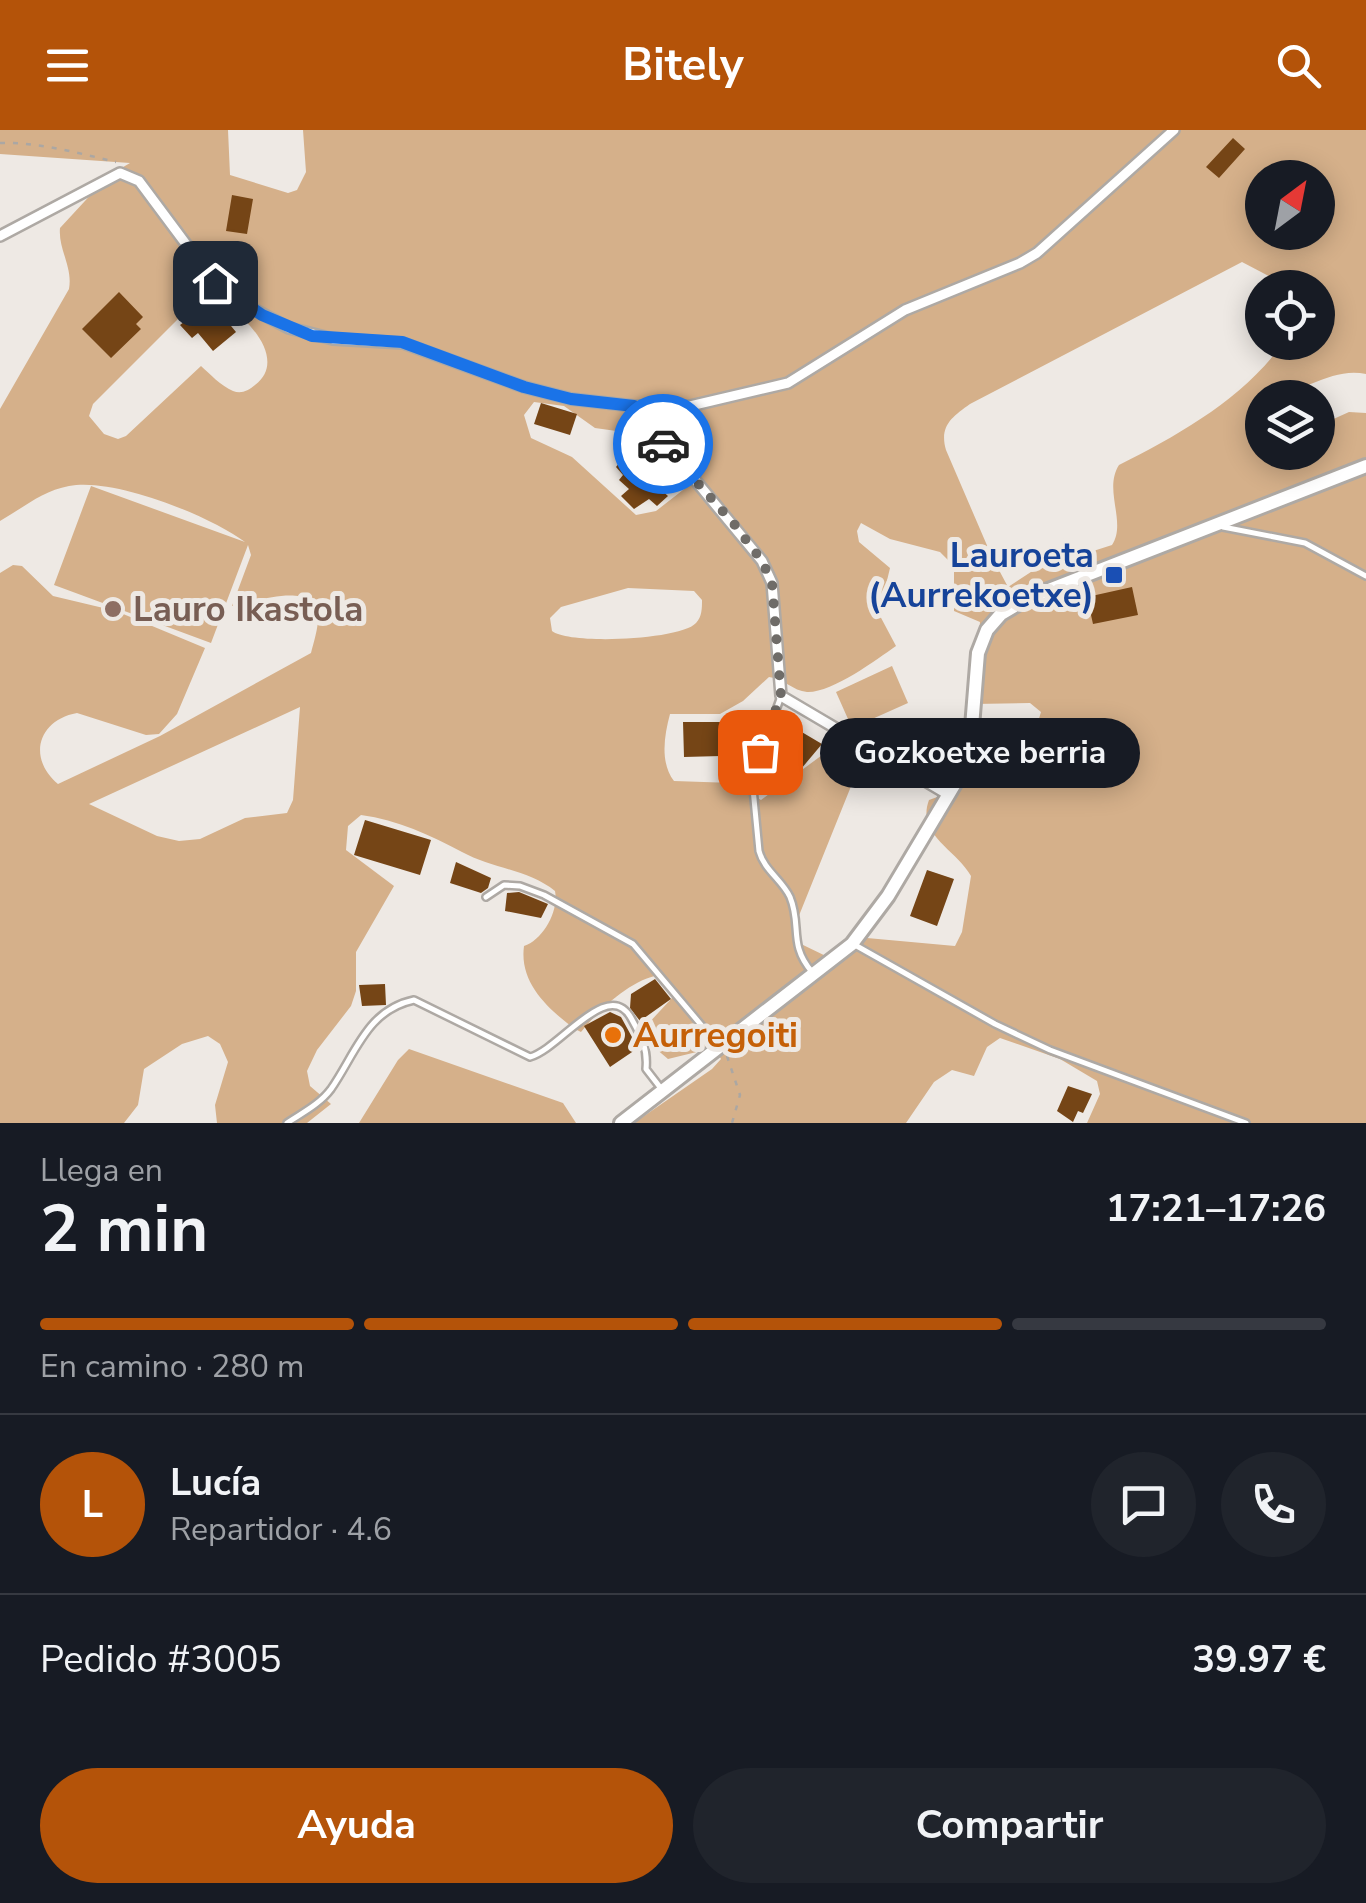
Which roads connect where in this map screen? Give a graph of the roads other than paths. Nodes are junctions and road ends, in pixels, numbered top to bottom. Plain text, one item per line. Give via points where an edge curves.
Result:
1 (1174, 130) edge
2 (0, 236) edge
3 (634, 406) junction
4 (1366, 466) edge
5 (1215, 524) junction
6 (1366, 576) edge
7 (781, 696) junction
8 (949, 795) junction
9 (486, 897) dead end
10 (852, 944) junction
11 (814, 974) junction
12 (720, 1047) junction
13 (663, 1091) junction
14 (288, 1123) edge
15 (621, 1123) edge
16 (1246, 1123) edge

1 - 3 street via 1036,253 906,310 804,376 690,406
2 - 3 street via 120,173 138,181 215,283 289,328 333,339 402,342 524,387
3 - 7 street via 762,561 772,583
4 - 5 street
5 - 6 lane via 1305,543
5 - 8 street via 1028,598 993,622 978,653 967,754
7 - 8 street
7 - 11 lane via 752,778 758,851 790,896 798,954
8 - 10 street
9 - 12 lane via 504,885 520,886 632,944
10 - 11 street
10 - 16 lane via 1050,1050
11 - 12 street
12 - 13 street
13 - 14 lane via 646,1069 648,1052 618,1003 530,1057 414,1000 376,1016 329,1092
13 - 15 street

